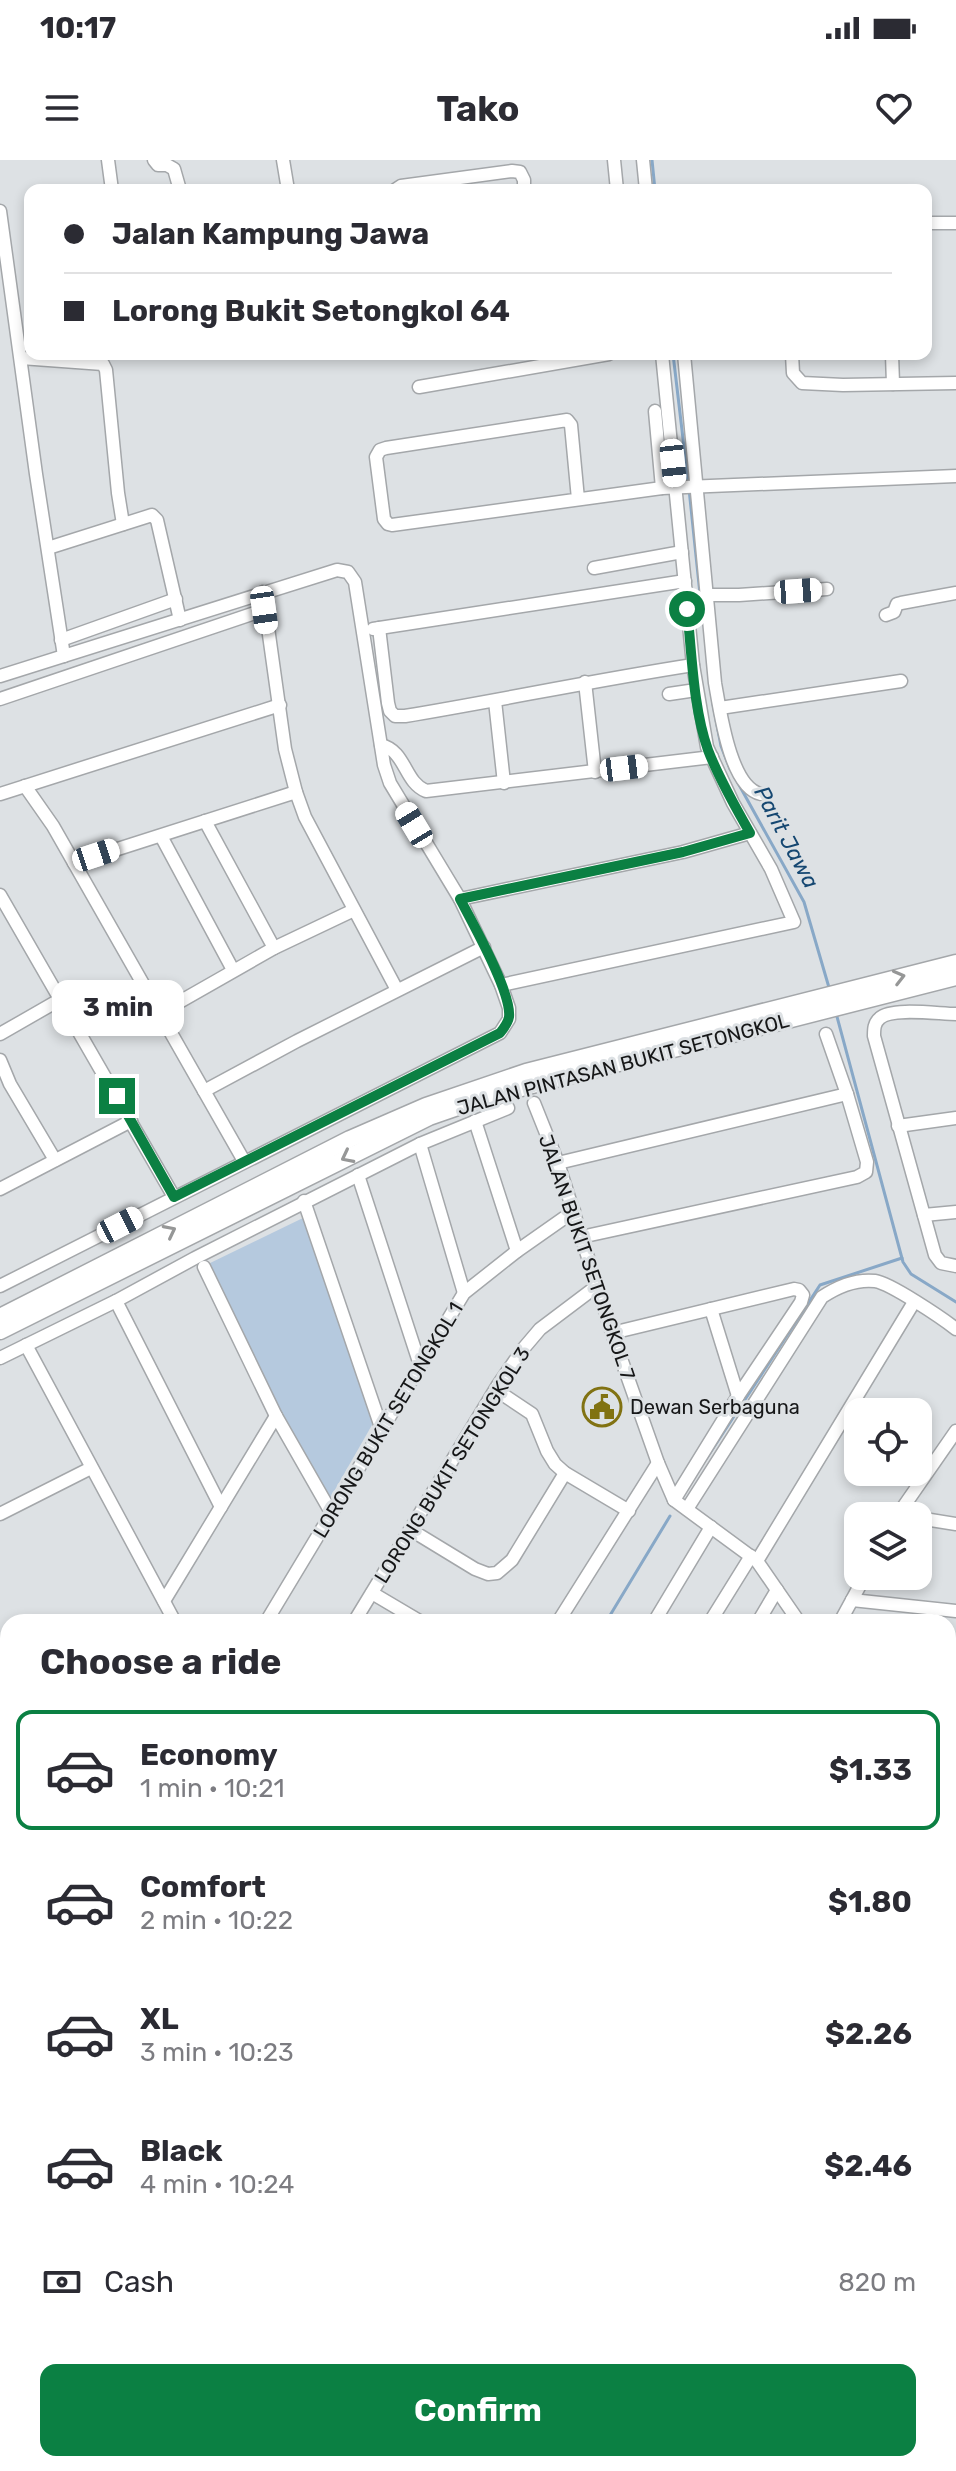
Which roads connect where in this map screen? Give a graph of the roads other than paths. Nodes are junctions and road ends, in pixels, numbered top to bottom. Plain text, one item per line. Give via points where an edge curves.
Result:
1 (108, 160) edge
2 (154, 160) edge
3 (283, 160) edge
4 (614, 160) edge
5 (643, 160) edge
6 (111, 184) edge
7 (178, 184) edge
8 (287, 184) edge
9 (416, 184) edge
10 (524, 184) edge
11 (616, 184) edge
12 (645, 184) edge
13 (0, 211) edge
14 (932, 223) edge
15 (956, 223) edge
16 (21, 358) junction
17 (24, 358) edge
18 (48, 360) edge
19 (574, 360) edge
20 (665, 360) edge
21 (684, 360) edge
22 (792, 360) edge
23 (892, 360) edge
24 (956, 383) edge
25 (893, 384) junction
26 (419, 387) dead end
27 (655, 411) dead end
28 (956, 476) edge
29 (681, 487) junction
30 (578, 499) junction
31 (123, 524) junction
32 (48, 548) junction
33 (682, 552) junction
34 (594, 568) dead end
35 (685, 581) junction
36 (827, 589) dead end
37 (263, 592) junction
38 (956, 593) edge
39 (706, 595) junction
40 (176, 599) junction
41 (264, 610) junction
42 (886, 615) dead end
43 (180, 620) junction
44 (379, 628) junction
45 (362, 631) junction
46 (61, 640) junction
47 (64, 656) junction
48 (693, 665) junction
49 (0, 676) edge
50 (901, 681) dead end
51 (585, 682) junction
52 (696, 690) junction
53 (669, 694) dead end
54 (0, 699) edge
55 (495, 701) junction
56 (280, 705) junction
57 (720, 708) junction
58 (381, 745) junction
59 (712, 757) junction
60 (595, 772) junction
61 (504, 783) junction
62 (25, 786) junction
63 (296, 792) junction
64 (0, 794) edge
65 (761, 794) dead end
66 (205, 821) junction
67 (750, 833) junction
68 (161, 836) junction
69 (74, 863) junction
70 (0, 895) edge
71 (460, 899) junction
72 (354, 910) junction
73 (484, 947) junction
74 (274, 948) junction
75 (956, 963) edge
76 (233, 970) junction
77 (956, 977) edge
78 (501, 985) junction
79 (397, 990) junction
80 (61, 999) junction
81 (844, 999) junction
82 (821, 1005) junction
83 (160, 1013) junction
84 (956, 1014) edge
85 (0, 1034) edge
86 (826, 1034) dead end
87 (0, 1060) edge
88 (5, 1087) edge
89 (204, 1091) junction
90 (847, 1094) junction
91 (534, 1103) dead end
92 (508, 1108) dead end
93 (956, 1118) edge
94 (131, 1121) junction
95 (475, 1121) junction
96 (898, 1126) junction
97 (420, 1144) junction
98 (55, 1160) junction
99 (244, 1161) junction
100 (558, 1163) junction
101 (358, 1175) junction
102 (0, 1189) edge
103 (174, 1197) junction
104 (304, 1201) junction
105 (574, 1211) junction
106 (956, 1212) edge
107 (924, 1215) junction
108 (581, 1237) junction
109 (190, 1238) junction
110 (517, 1251) junction
111 (201, 1259) junction
112 (956, 1266) edge
113 (0, 1286) edge
114 (597, 1286) junction
115 (464, 1293) junction
116 (116, 1301) junction
117 (914, 1302) junction
118 (711, 1309) junction
119 (0, 1317) edge
120 (955, 1326) edge
121 (0, 1331) edge
122 (612, 1333) junction
123 (26, 1345) junction
124 (0, 1358) edge
125 (420, 1365) junction
126 (496, 1390) junction
127 (738, 1396) junction
128 (276, 1416) junction
129 (382, 1430) junction
130 (956, 1431) edge
131 (658, 1463) junction
132 (91, 1468) junction
133 (565, 1473) junction
134 (674, 1500) junction
135 (909, 1502) edge
136 (221, 1507) junction
137 (687, 1509) junction
138 (629, 1511) junction
139 (0, 1514) edge
140 (332, 1514) junction
141 (932, 1520) edge
142 (956, 1524) edge
143 (711, 1527) junction
144 (411, 1530) junction
145 (754, 1559) junction
146 (777, 1590) junction
147 (857, 1590) edge
148 (372, 1593) junction
149 (852, 1600) junction
150 (164, 1601) junction
151 (956, 1611) edge
152 (171, 1614) edge
153 (275, 1614) edge
154 (359, 1614) edge
155 (407, 1614) edge
156 (563, 1614) edge
157 (659, 1614) edge
158 (716, 1614) edge
159 (763, 1614) edge
160 (794, 1614) edge
161 (844, 1614) edge

1 - 6 street
2 - 7 street via 174,169
3 - 8 street
4 - 11 street
5 - 12 street
9 - 10 street via 512,171 520,172
13 - 16 street
14 - 15 street
16 - 17 street
16 - 32 street
18 - 31 street via 103,364 106,370
19 - 26 street
20 - 29 street
21 - 29 street
22 - 25 street via 793,373 802,383
23 - 25 street
24 - 25 street
27 - 29 street
28 - 29 street
29 - 30 street
29 - 33 street
29 - 39 street
30 - 30 street via 567,420 380,450 376,457 388,524
31 - 32 street
31 - 40 street via 155,516
32 - 46 street
33 - 34 street
33 - 35 street
35 - 44 street
35 - 48 street
36 - 39 street
37 - 41 street
37 - 43 street
37 - 45 street via 337,570 348,572 355,582
38 - 42 street via 897,604
39 - 57 street
40 - 43 street
40 - 46 street
41 - 54 street
41 - 56 street
43 - 47 street
44 - 45 street
44 - 55 street via 388,703 395,716
45 - 58 street
46 - 47 street
47 - 49 street
48 - 51 street
48 - 52 street
50 - 57 street
51 - 55 street
51 - 60 street
52 - 53 street
52 - 59 street
55 - 61 street
56 - 62 street
56 - 63 street
57 - 65 street via 739,772 754,793
58 - 61 street via 395,750 414,783 426,791
58 - 71 street via 394,792
59 - 60 street
59 - 67 street
60 - 61 street
62 - 64 street
62 - 69 street
63 - 66 street
63 - 72 street
66 - 68 street
66 - 74 street
67 - 71 street
67 - 78 street via 794,922
68 - 69 street
68 - 76 street
69 - 83 street
70 - 80 street
71 - 73 street
72 - 74 street
72 - 79 street
73 - 78 street
73 - 79 street
74 - 76 street
81 -> 75 main road, JALAN PINTASAN BUKIT SETONGKOL
76 - 83 street
77 - 81 main road, JALAN PINTASAN BUKIT SETONGKOL
78 - 99 street via 509,1019 500,1033
79 - 89 street
80 - 85 street
80 - 94 street
81 - 82 main road, JALAN PINTASAN BUKIT SETONGKOL
82 -> 109 main road, JALAN PINTASAN BUKIT SETONGKOL via 429,1117
119 -> 82 main road, JALAN PINTASAN BUKIT SETONGKOL via 350,1139 426,1106 526,1072
83 - 89 street
84 - 96 street via 886,1015 874,1026
86 - 90 street
87 - 88 street
88 - 98 street
89 - 99 street
90 - 100 street
90 - 108 street via 867,1162 866,1172 857,1177
91 - 100 street, JALAN BUKIT SETONGKOL 7
92 - 95 street
93 - 96 street
94 - 98 street
94 - 103 street
95 - 97 street
95 - 110 street
96 - 107 street
97 - 101 street
97 - 115 street
98 - 102 street
99 - 103 street
100 - 105 street, JALAN BUKIT SETONGKOL 7
101 - 104 street
101 - 125 street
103 - 113 street
104 - 111 street
104 - 129 street
105 - 108 street, JALAN BUKIT SETONGKOL 7
105 - 110 street, LORONG BUKIT SETONGKOL 1
106 - 107 street
107 - 112 street via 935,1255 941,1263
108 - 114 street, JALAN BUKIT SETONGKOL 7
109 - 111 street
109 - 121 main road, JALAN PINTASAN BUKIT SETONGKOL
110 - 115 street, LORONG BUKIT SETONGKOL 1
111 - 116 street
111 - 128 street
114 - 122 street, JALAN BUKIT SETONGKOL 7
114 - 126 street, LORONG BUKIT SETONGKOL 3 via 540,1329
115 - 125 street, LORONG BUKIT SETONGKOL 1
116 - 123 street
116 - 136 street
117 - 120 street
117 - 137 street via 876,1281 833,1289 822,1297
117 - 145 street
118 - 122 street
118 - 127 street
118 - 127 street via 794,1289 803,1295
122 - 131 street, JALAN BUKIT SETONGKOL 7
123 - 124 street
123 - 132 street
125 - 129 street, LORONG BUKIT SETONGKOL 1
126 - 133 street via 532,1414 547,1451
126 - 144 street, LORONG BUKIT SETONGKOL 3
127 - 134 street
128 - 136 street
128 - 140 street
129 - 140 street, LORONG BUKIT SETONGKOL 1
130 - 135 street
131 - 134 street, JALAN BUKIT SETONGKOL 7
131 - 138 street
132 - 139 street
132 - 150 street
133 - 138 street
133 - 144 street via 512,1560 497,1573 475,1569
134 - 137 street
136 - 150 street
137 - 143 street
138 - 156 street
140 - 153 street, LORONG BUKIT SETONGKOL 1
141 - 142 street
143 - 145 street
143 - 157 street
144 - 148 street, LORONG BUKIT SETONGKOL 3
145 - 146 street
145 - 158 street
146 - 159 street
146 - 160 street
147 - 149 street
148 - 154 street, LORONG BUKIT SETONGKOL 3
148 - 155 street
149 - 151 street
149 - 161 street
150 - 152 street

